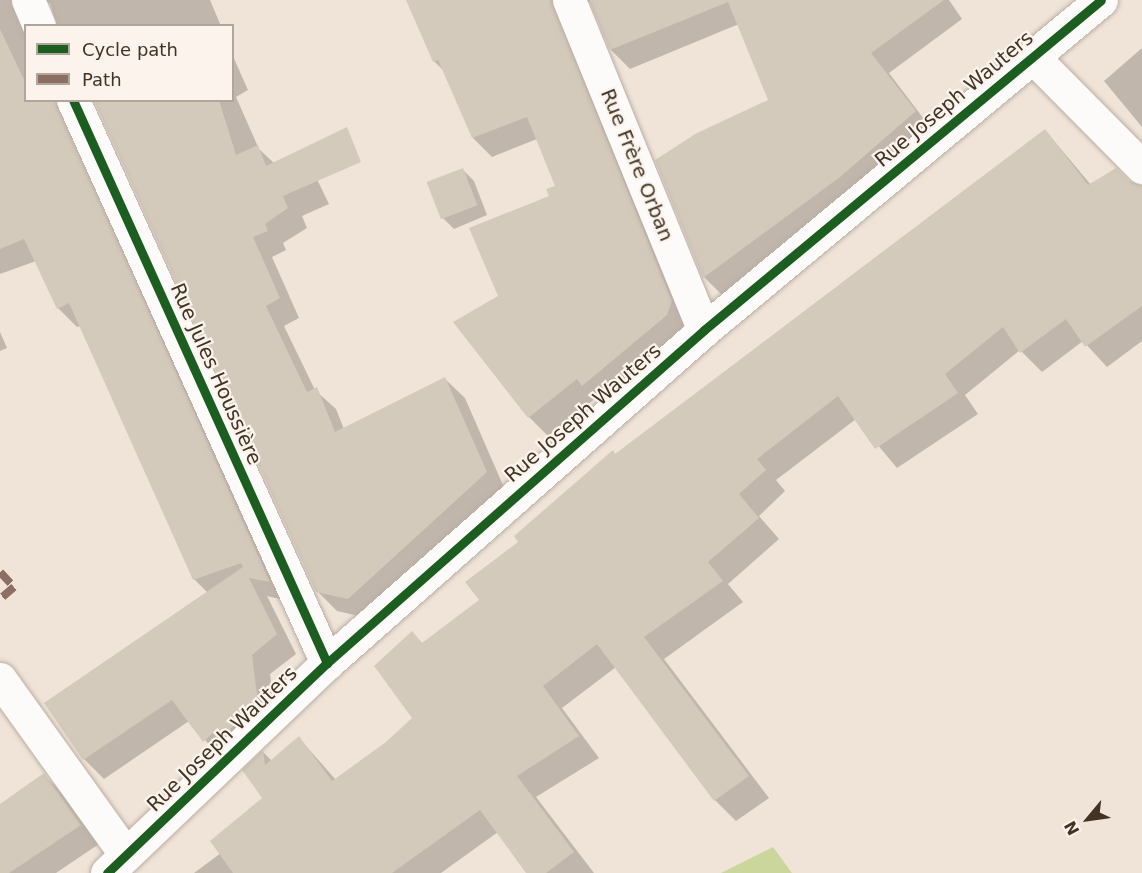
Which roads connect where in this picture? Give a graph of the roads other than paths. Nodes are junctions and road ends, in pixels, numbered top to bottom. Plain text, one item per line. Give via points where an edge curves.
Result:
1 (28, 0) edge
2 (569, 0) edge
3 (1101, 0) edge
4 (38, 24) edge
5 (1033, 57) junction
6 (74, 102) edge
7 (1142, 166) edge
8 (704, 330) junction
9 (327, 663) junction
10 (0, 679) edge
11 (116, 864) edge

1 - 4 street
2 - 8 street, Rue Frère Orban
3 - 5 street, Rue Joseph Wauters
5 - 7 street
5 - 8 street, Rue Joseph Wauters
6 - 9 street, Rue Jules Houssière
8 - 9 street, Rue Joseph Wauters
9 - 11 street, Rue Joseph Wauters
10 - 11 street

